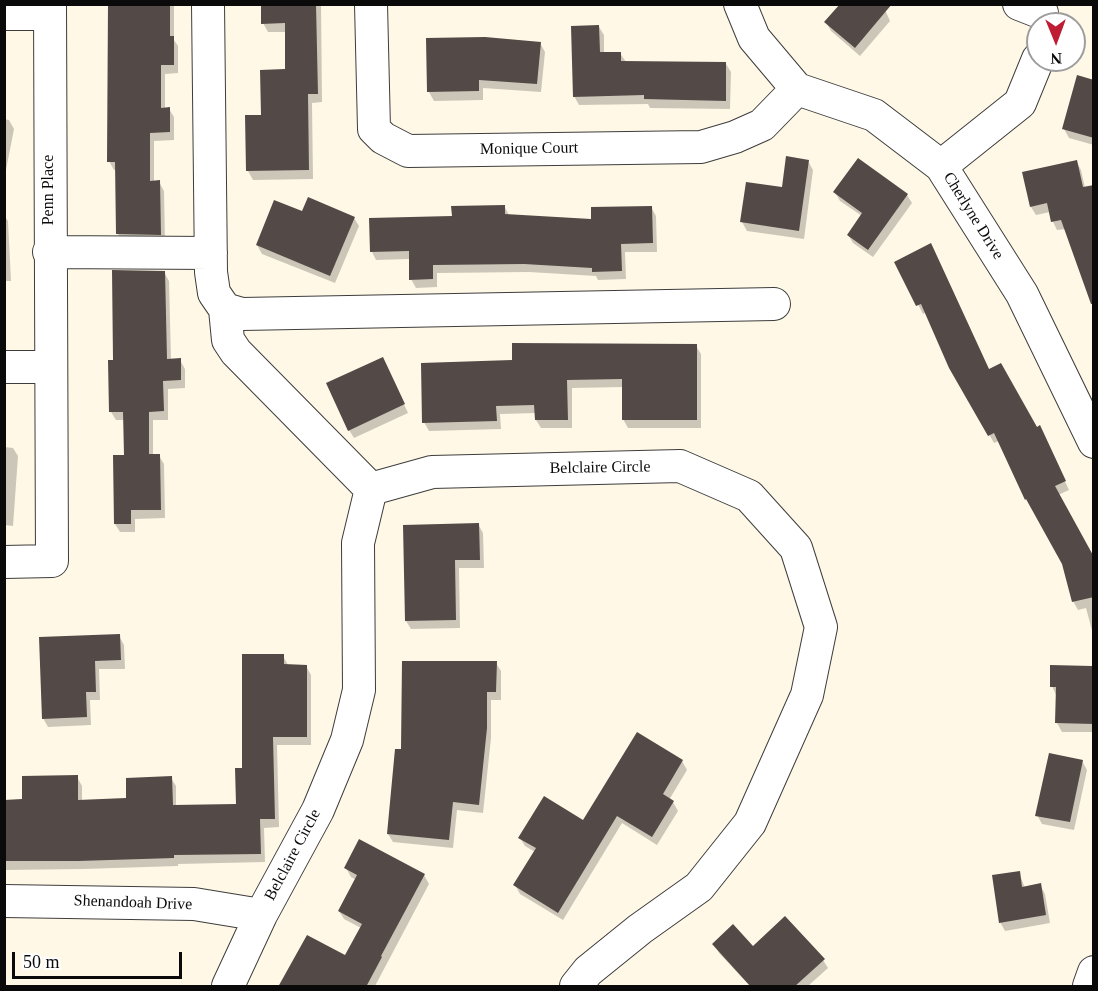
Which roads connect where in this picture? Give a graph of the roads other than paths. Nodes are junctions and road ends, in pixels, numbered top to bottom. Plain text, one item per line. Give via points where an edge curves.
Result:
1 (208, 4) edge
2 (371, 4) edge
3 (740, 4) edge
4 (50, 9) edge
5 (4, 14) edge
6 (1033, 72) edge
7 (797, 89) junction
8 (941, 166) junction
9 (49, 252) junction
10 (211, 253) junction
11 (774, 304) dead end
12 (225, 309) junction
13 (4, 367) edge
14 (51, 367) junction
15 (1094, 442) edge
16 (371, 489) junction
17 (4, 562) edge
18 (4, 900) edge
19 (261, 915) junction
20 (1094, 972) edge
21 (228, 987) edge
22 (576, 987) edge
23 (1089, 987) edge

1 - 10 street
2 - 7 street, Monique Court via 374,129 408,151 701,147 762,125
3 - 7 street via 754,38
4 - 5 street, Penn Place
4 - 9 street, Penn Place
6 - 8 street via 1020,103
7 - 8 street, Cherlyne Drive via 874,115
8 - 15 street, Cherlyne Drive via 1022,294
9 - 10 street
9 - 14 street, Penn Place
10 - 12 street via 214,293
11 - 12 street via 242,314
12 - 16 street via 228,340 236,352
13 - 14 street
14 - 17 street, Penn Place via 52,561
16 - 19 street, Belclaire Circle via 358,543 359,690 347,740 318,810
16 - 22 street, Belclaire Circle via 432,472 680,466 749,496 796,548 821,627 807,695 750,823 699,887 588,971
18 - 19 street, Shenandoah Drive via 194,904
19 - 21 street, Belclaire Circle
20 - 23 street

